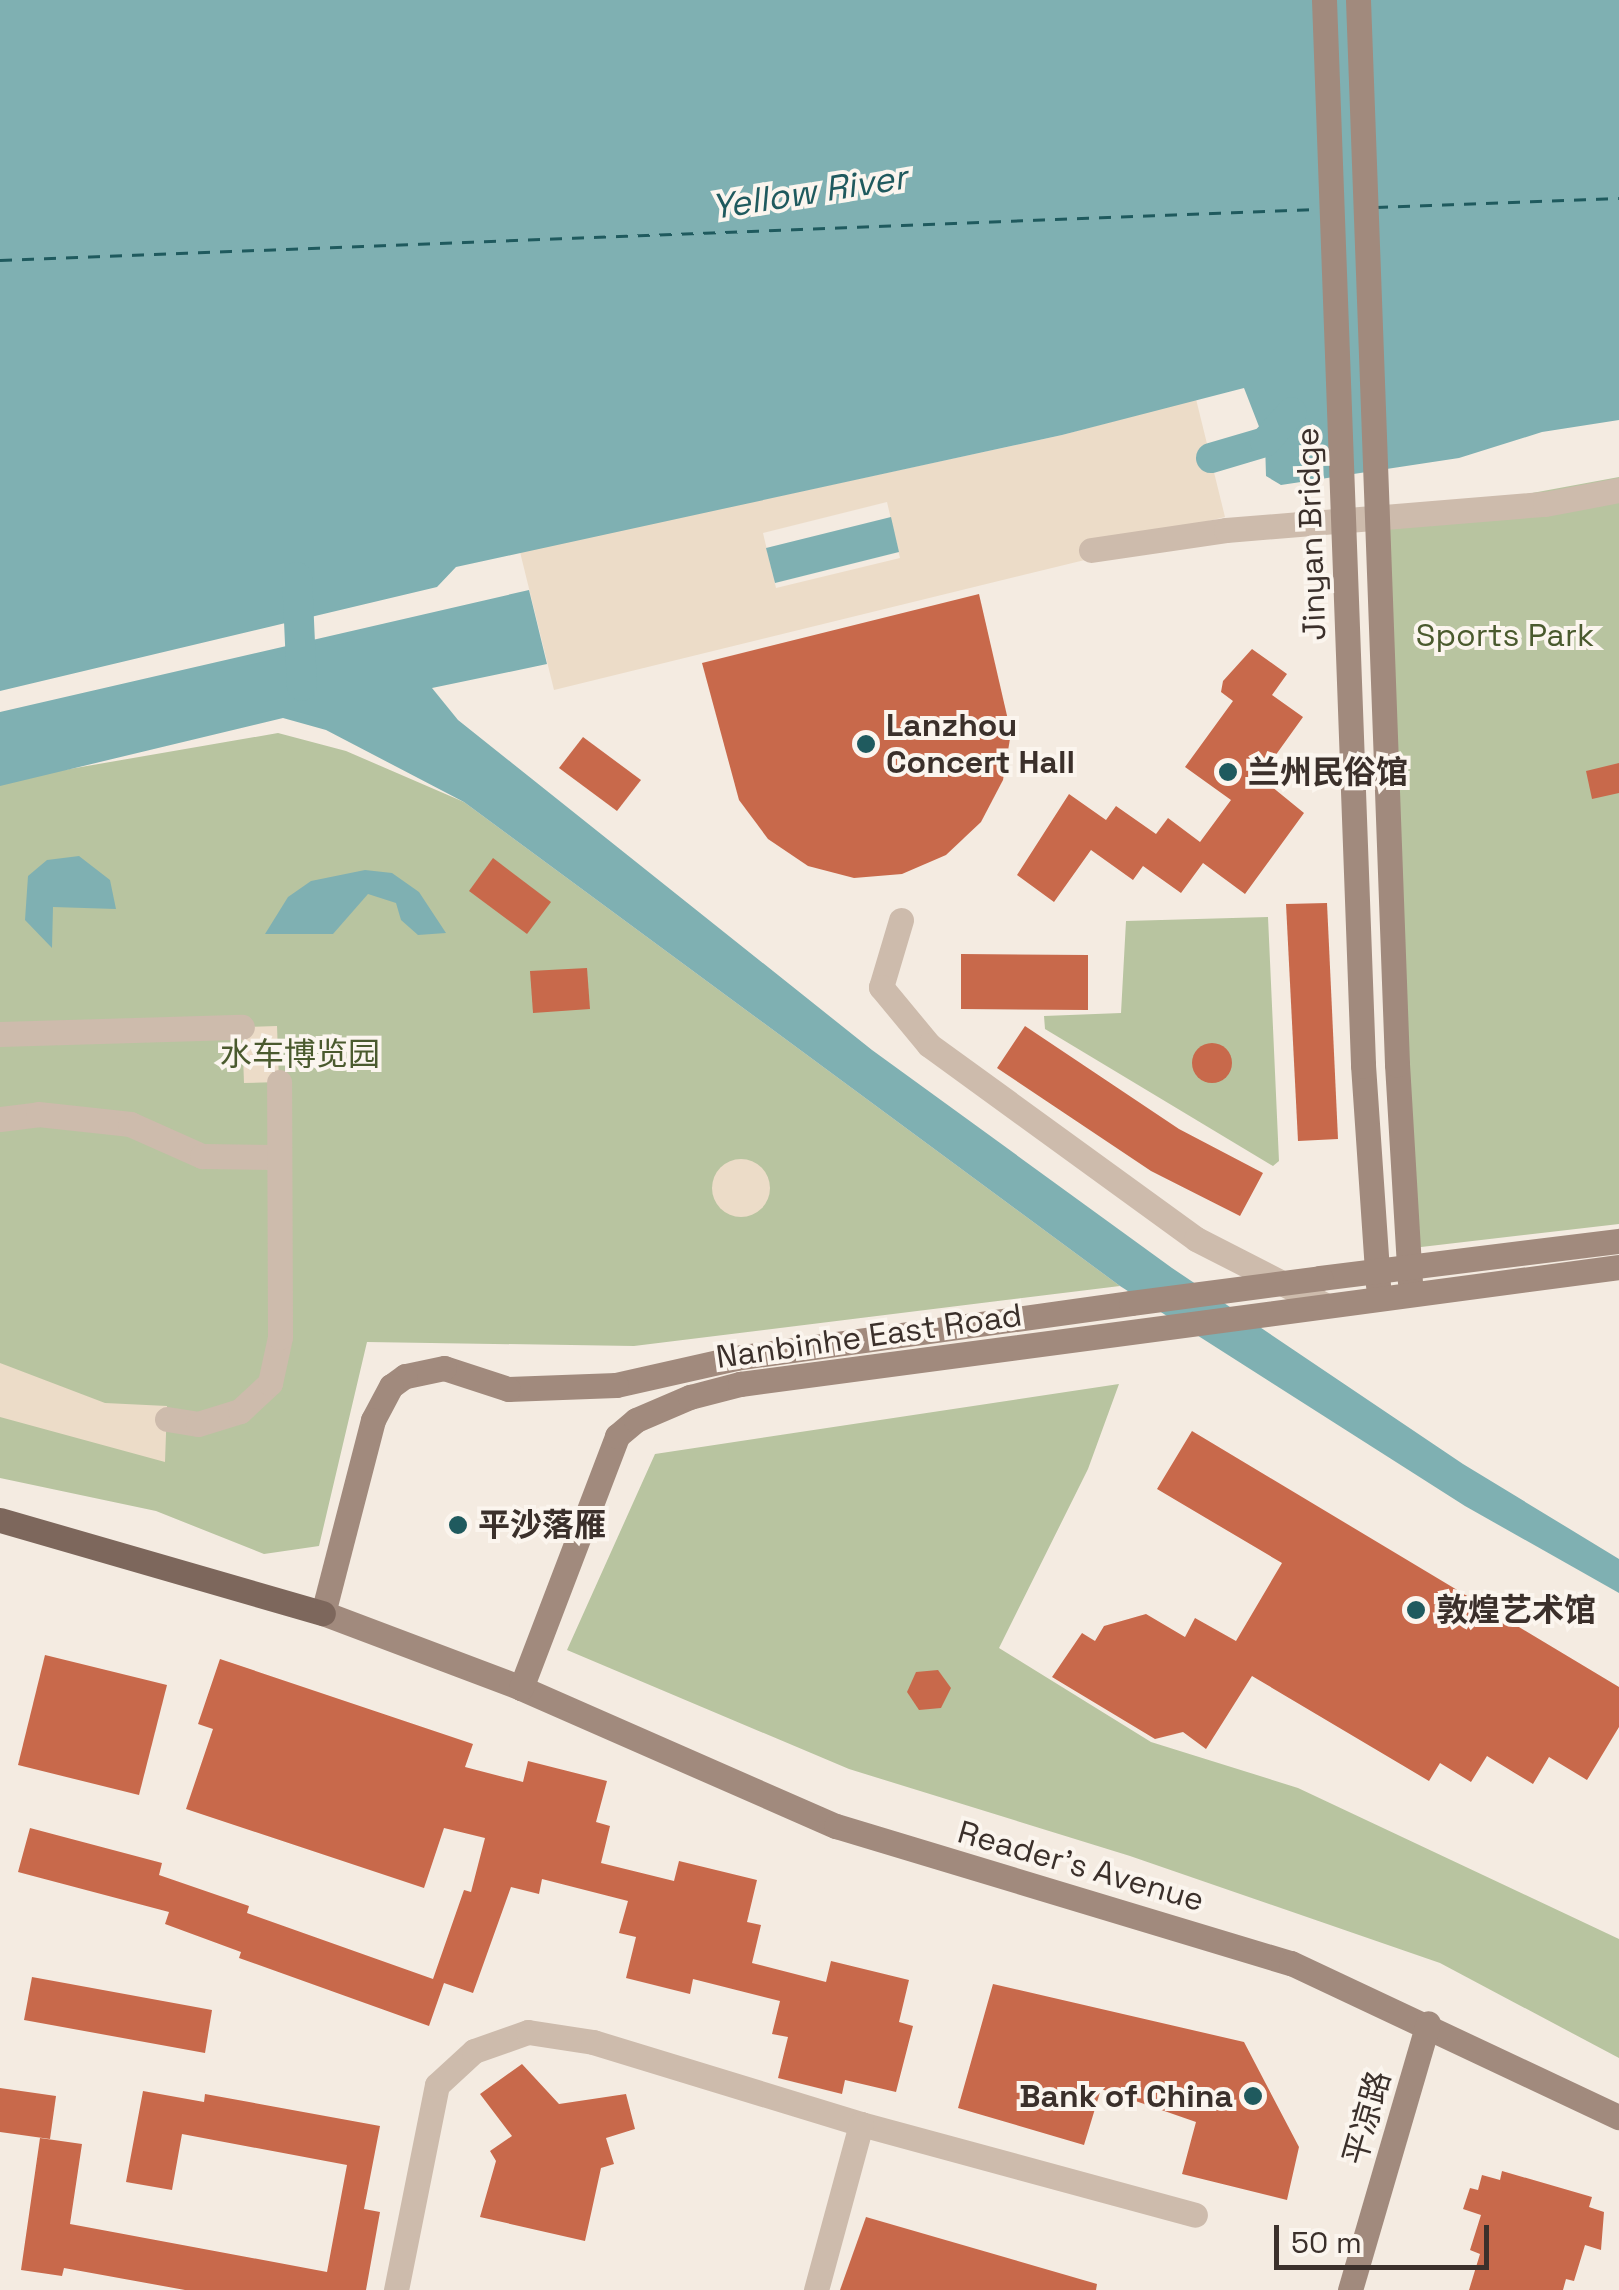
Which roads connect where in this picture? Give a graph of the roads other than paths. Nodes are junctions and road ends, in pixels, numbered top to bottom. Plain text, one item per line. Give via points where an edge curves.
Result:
1 (1324, 0) edge
2 (1358, 0) edge
3 (1619, 490) edge
4 (1090, 550) dead end
5 (901, 920) dead end
6 (242, 1028) dead end
7 (0, 1034) edge
8 (278, 1082) dead end
9 (0, 1119) edge
10 (278, 1157) junction
11 (1619, 1241) edge
12 (1619, 1267) edge
13 (1410, 1280) junction
14 (1378, 1284) junction
15 (1322, 1291) junction
16 (1133, 1316) junction
17 (167, 1419) dead end
18 (0, 1520) edge
19 (323, 1613) junction
20 (521, 1688) junction
21 (1428, 2023) junction
22 (1619, 2117) edge
23 (861, 2124) junction
24 (1195, 2215) dead end
25 (396, 2290) edge
26 (816, 2290) edge
27 (1350, 2290) edge

1 - 14 main road, Jinyan Bridge, bridge via 1363,1066
2 - 13 main road, Jinyan Bridge, bridge
3 - 4 street via 1545,504 1226,530
5 - 15 street via 881,986 930,1044 1196,1239
6 - 7 street
8 - 10 street
9 - 10 street via 38,1114 130,1124 202,1156
10 - 17 street via 280,1336 270,1383 240,1411 198,1424
11 - 13 main road, Nanbinhe East Road
12 - 13 main road, Nanbinhe East Road
13 - 14 main road, Nanbinhe East Road
14 - 15 main road, Nanbinhe East Road
15 - 16 main road, Nanbinhe East Road, bridge
16 - 19 main road, Nanbinhe East Road via 736,1358 616,1386 508,1389 444,1368 405,1376 391,1386 373,1420
16 - 20 main road, Nanbinhe East Road via 740,1384 636,1420 617,1436 604,1462
18 - 19 main road
19 - 20 main road
20 - 21 main road, Reader's Avenue via 836,1826 1228,1942
21 - 22 main road, Reader's Avenue
21 - 27 main road, 平凉路
23 - 24 street
23 - 25 street via 593,2042 528,2032 474,2051 437,2086
23 - 26 street

